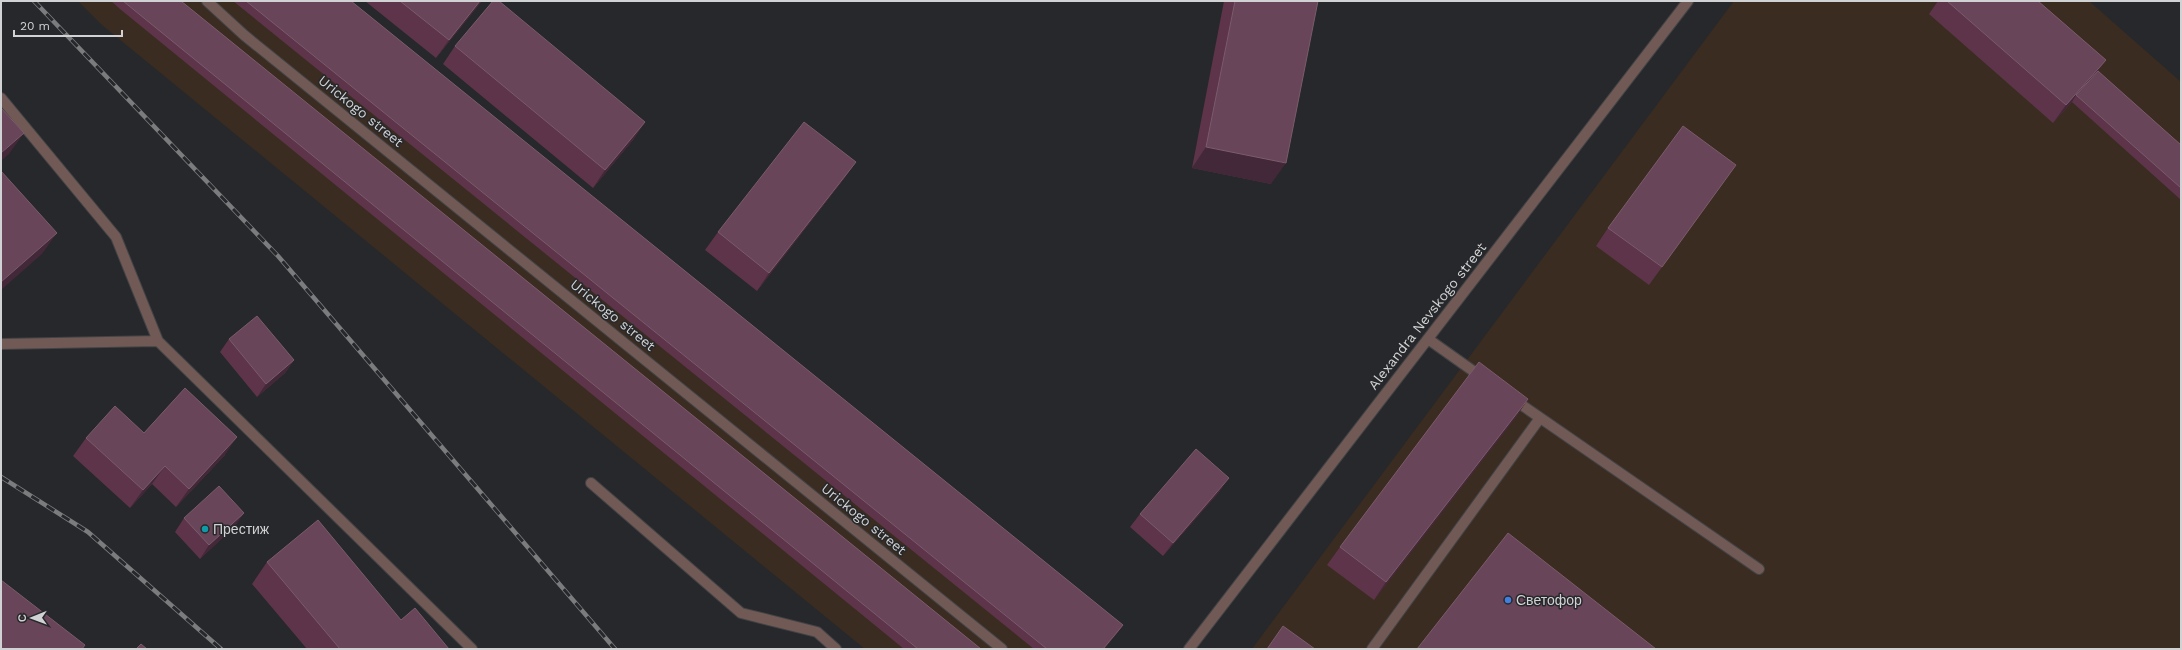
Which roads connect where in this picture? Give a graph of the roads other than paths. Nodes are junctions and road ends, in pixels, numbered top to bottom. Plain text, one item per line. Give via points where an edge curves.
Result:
1 (207, 1) edge
2 (1688, 1) edge
3 (1, 98) edge
4 (1428, 339) junction
5 (158, 341) junction
6 (1, 344) edge
7 (1490, 383) edge
8 (1502, 391) edge
9 (1540, 418) junction
10 (591, 483) dead end
11 (1759, 569) dead end
12 (472, 649) edge
13 (836, 649) edge
14 (1002, 649) edge
15 (1188, 649) edge
16 (1372, 649) edge

1 - 14 street, Urickogo street via 251,40
2 - 4 street, Alexandra Nevskogo street
3 - 5 street via 116,237
4 - 7 street
4 - 15 street, Alexandra Nevskogo street
5 - 6 street
5 - 12 street
8 - 9 street
9 - 11 street
9 - 16 street
10 - 13 street via 741,613 817,632

